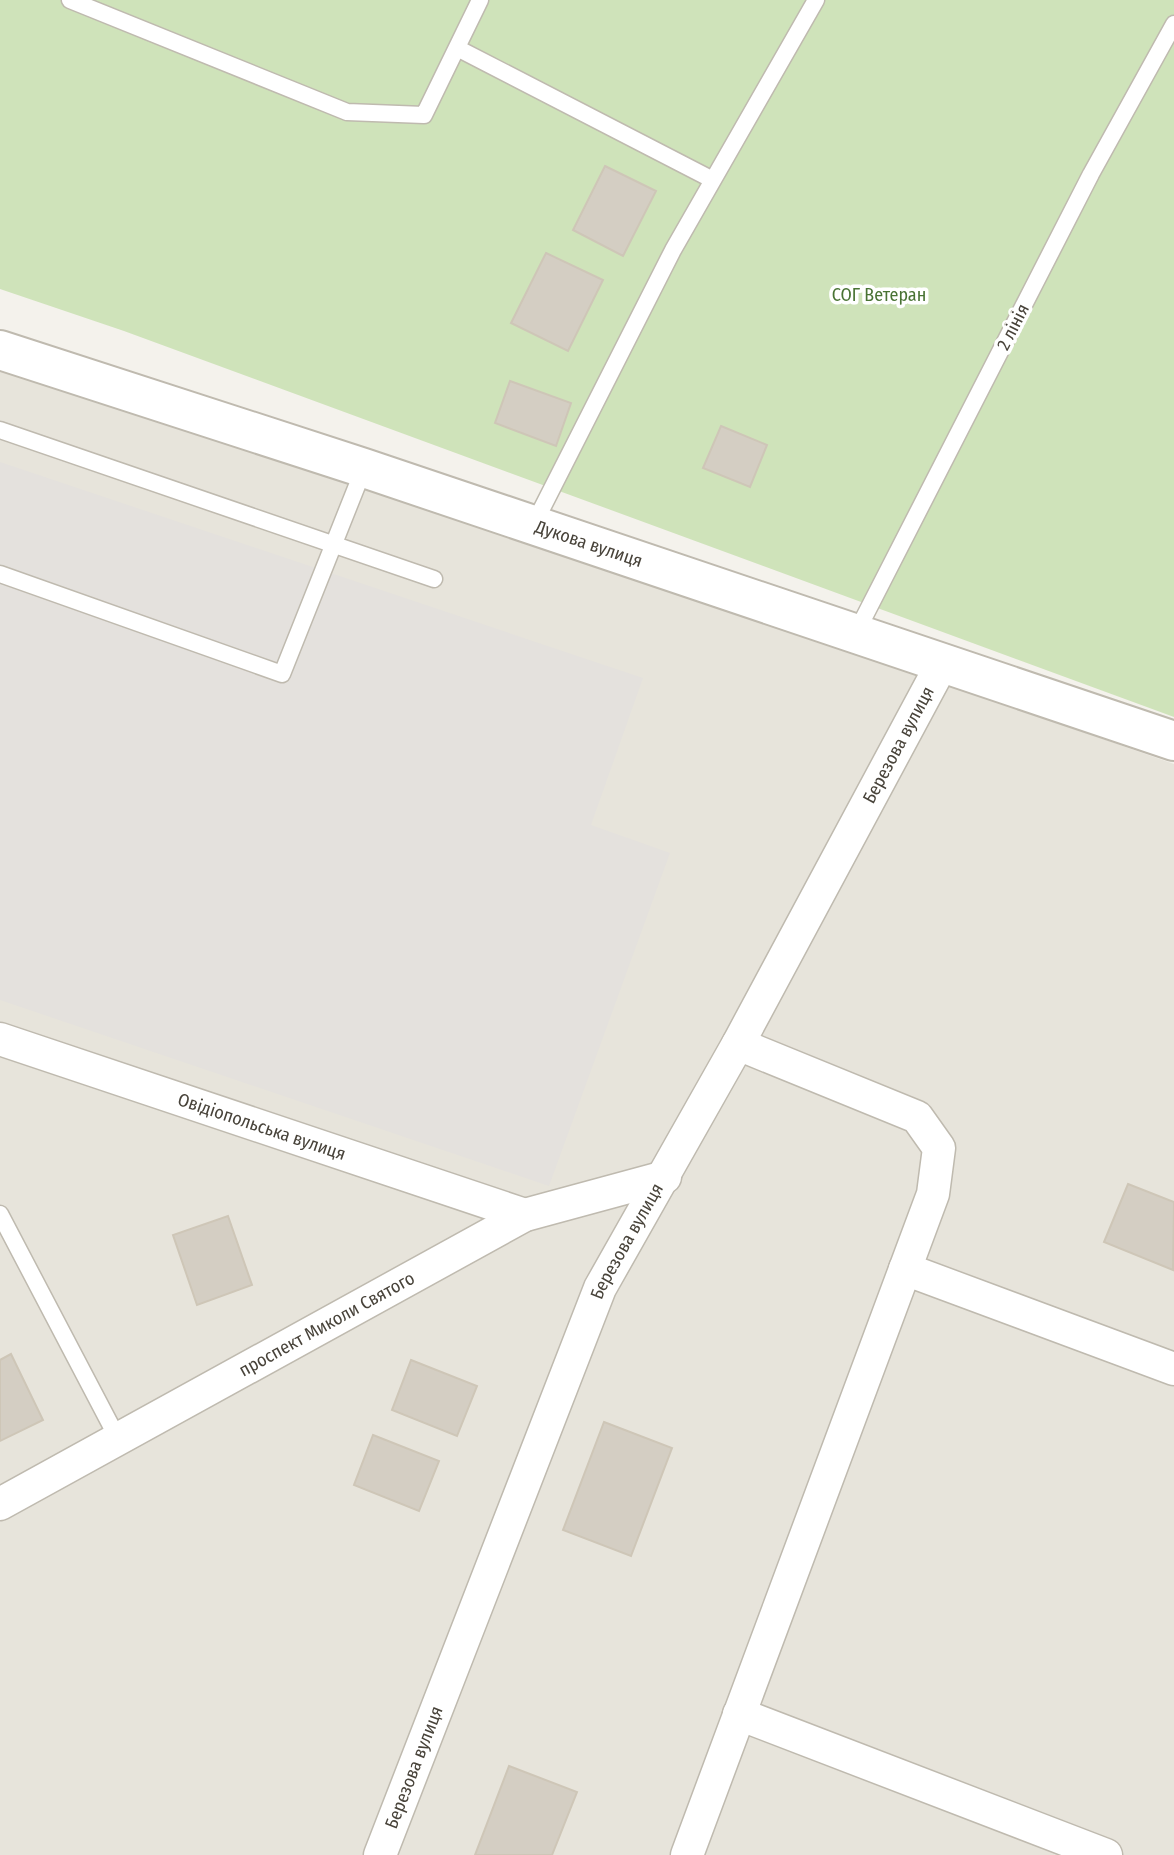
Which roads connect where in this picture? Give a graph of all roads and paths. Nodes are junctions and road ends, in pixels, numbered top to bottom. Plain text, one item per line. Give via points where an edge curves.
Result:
1 (70, 0) edge
2 (480, 0) edge
3 (816, 0) edge
4 (1174, 24) edge
5 (457, 48) junction
6 (713, 180) junction
7 (0, 351) edge
8 (0, 430) edge
9 (365, 468) junction
10 (533, 526) junction
11 (334, 545) junction
12 (0, 573) edge
13 (434, 579) dead end
14 (856, 633) junction
15 (943, 662) junction
16 (1174, 741) edge
17 (0, 1039) edge
18 (738, 1044) junction
19 (664, 1177) junction
20 (0, 1214) edge
21 (525, 1215) junction
22 (905, 1269) junction
23 (1174, 1369) edge
24 (118, 1439) junction
25 (0, 1504) edge
26 (739, 1714) junction
27 (380, 1855) edge
28 (687, 1855) edge
29 (1106, 1855) edge

1 - 5 lane via 348,112 424,116
2 - 5 lane
3 - 6 lane
4 - 14 lane, 2 лінія via 1091,174
5 - 6 lane
6 - 10 lane
7 - 9 street, Дукова вулиця
8 - 11 lane
9 - 10 street, Дукова вулиця
9 - 11 lane
10 - 14 street, Дукова вулиця
11 - 12 lane via 282,674
11 - 13 lane
14 - 15 street, Дукова вулиця
15 - 16 street, Дукова вулиця
15 - 18 street, Березова вулиця
17 - 21 street, Овідіопольська вулиця
18 - 19 street, Березова вулиця
18 - 22 street via 916,1117 939,1148 933,1194
19 - 21 street, проспект Миколи Святого
19 - 27 street, Березова вулиця via 600,1287
20 - 24 lane
21 - 24 street, проспект Миколи Святого
22 - 23 street
22 - 26 street
24 - 25 street, проспект Миколи Святого
26 - 28 street
26 - 29 street

